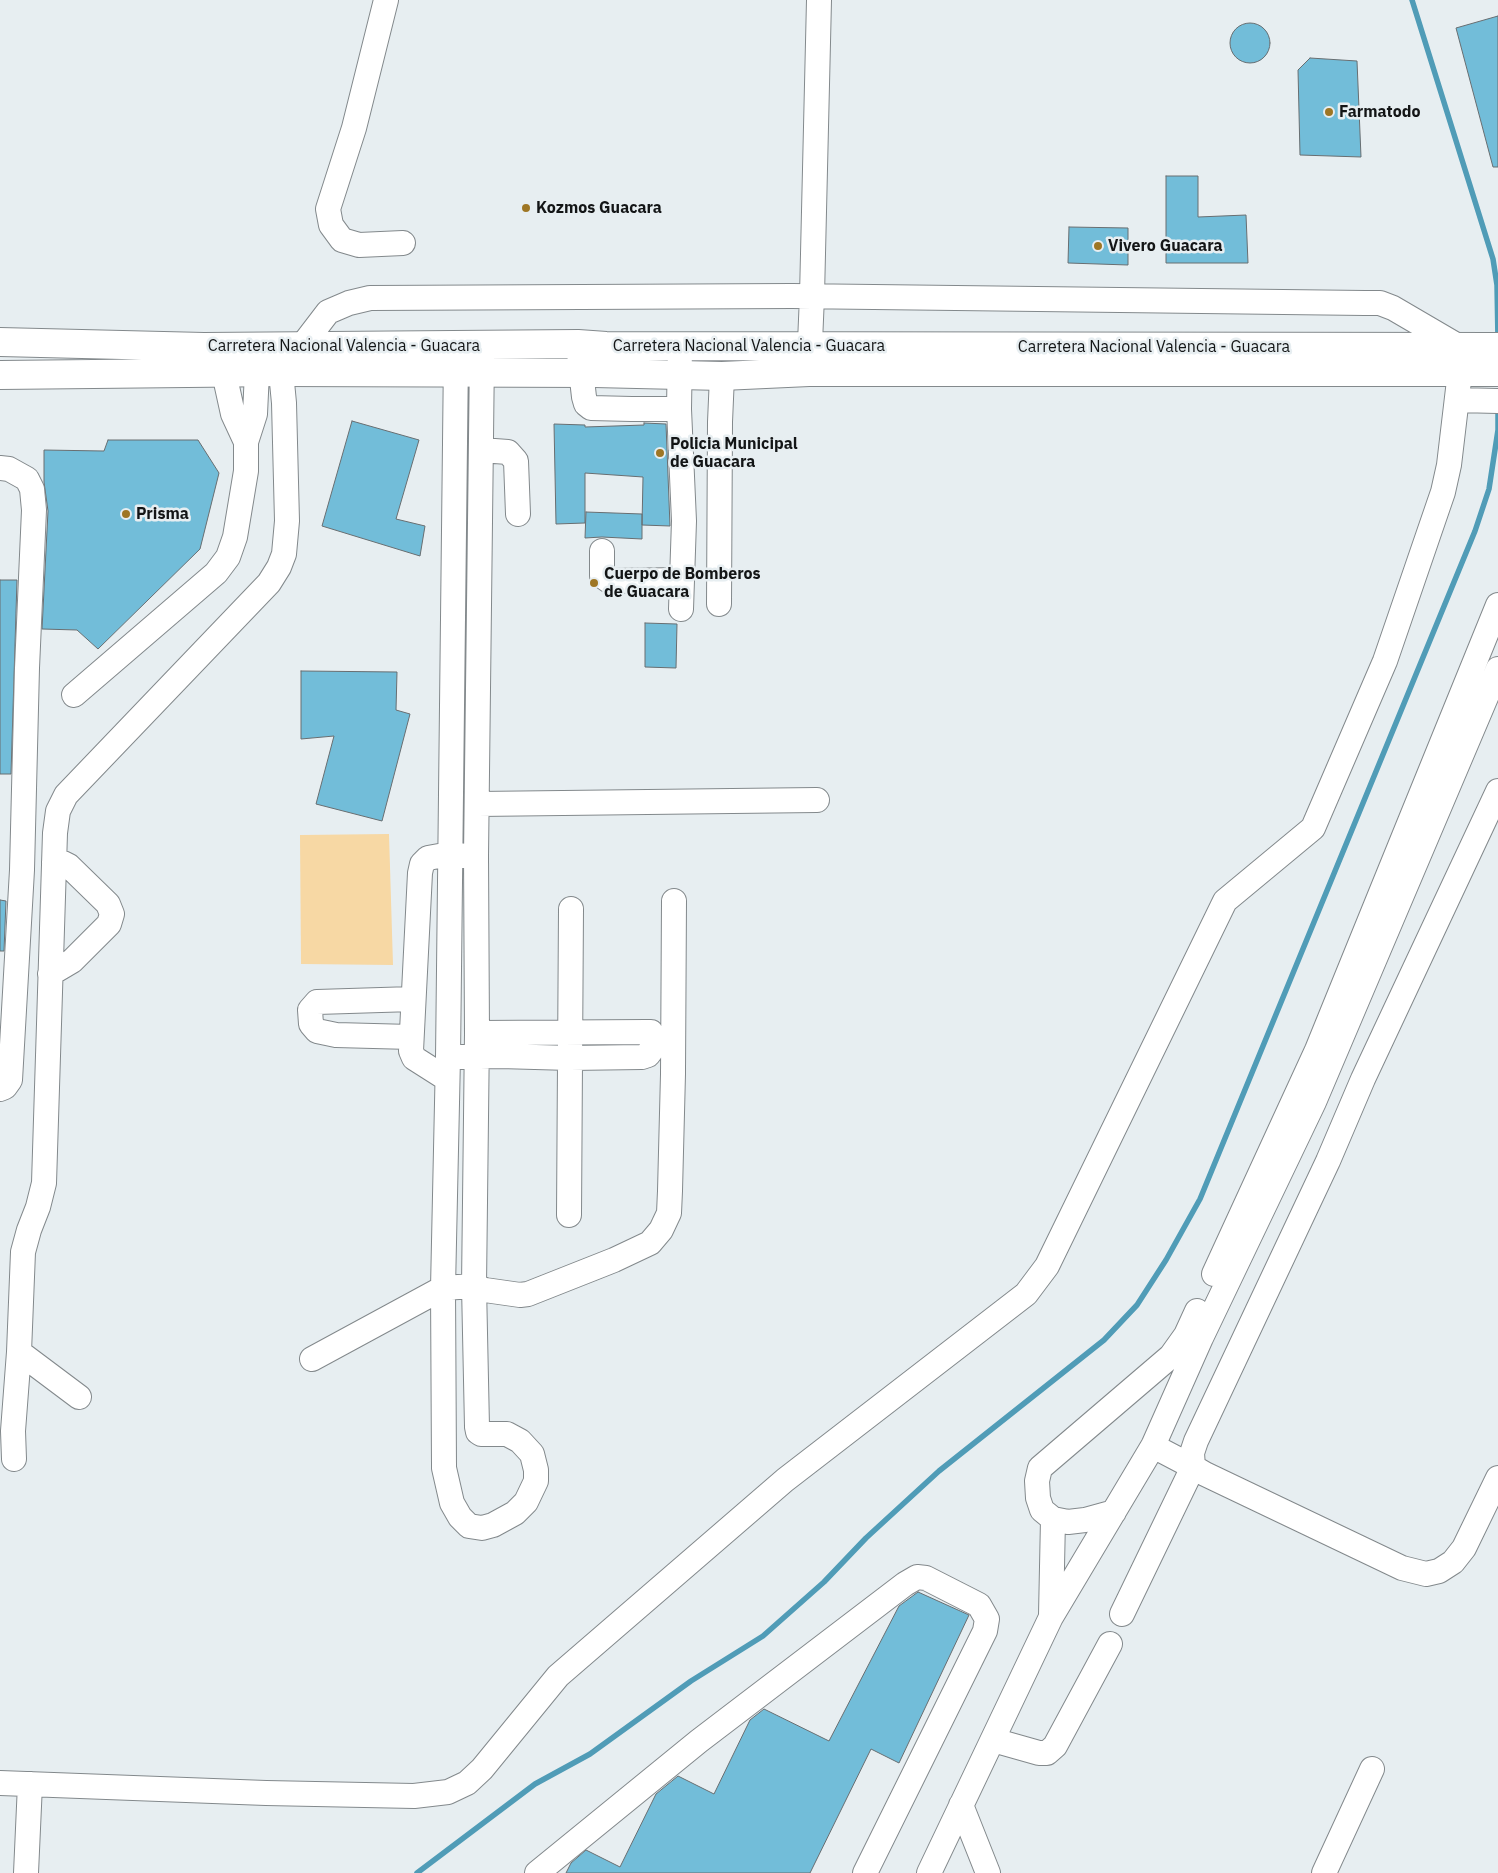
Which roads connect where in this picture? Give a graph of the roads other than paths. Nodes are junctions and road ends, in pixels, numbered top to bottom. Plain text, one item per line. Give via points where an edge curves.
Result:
1 (386, 0) edge
2 (819, 0) edge
3 (403, 243) dead end
4 (812, 296) junction
5 (0, 342) edge
6 (578, 344) junction
7 (302, 346) junction
8 (469, 346) junction
9 (627, 346) junction
10 (680, 346) junction
11 (809, 359) junction
12 (1480, 359) edge
13 (269, 372) junction
14 (224, 373) junction
15 (469, 373) junction
16 (581, 373) junction
17 (630, 374) junction
18 (0, 375) edge
19 (680, 375) junction
20 (722, 376) junction
21 (1457, 400) junction
22 (1489, 401) edge
23 (632, 409) junction
24 (679, 410) junction
25 (246, 442) junction
26 (481, 450) junction
27 (0, 468) edge
28 (518, 514) dead end
29 (602, 551) dead end
30 (682, 580) junction
31 (719, 604) dead end
32 (1498, 605) edge
33 (680, 609) dead end
34 (1498, 669) edge
35 (74, 695) dead end
36 (1498, 791) edge
37 (817, 800) dead end
38 (478, 804) junction
39 (450, 854) junction
40 (476, 856) junction
41 (54, 862) junction
42 (674, 901) dead end
43 (571, 909) dead end
44 (50, 974) junction
45 (413, 999) junction
46 (477, 1032) junction
47 (569, 1032) junction
48 (412, 1037) junction
49 (476, 1058) junction
50 (570, 1058) junction
51 (448, 1068) junction
52 (0, 1089) edge
53 (568, 1215) dead end
54 (474, 1286) junction
55 (443, 1288) junction
56 (19, 1352) junction
57 (312, 1359) dead end
58 (79, 1396) dead end
59 (1153, 1446) junction
60 (14, 1459) dead end
61 (1193, 1467) junction
62 (1498, 1478) edge
63 (1114, 1512) junction
64 (1053, 1519) junction
65 (1122, 1614) dead end
66 (1051, 1617) junction
67 (1110, 1644) dead end
68 (993, 1740) junction
69 (1372, 1769) dead end
70 (0, 1783) edge
71 (30, 1784) junction
72 (961, 1805) junction
73 (26, 1873) edge
74 (537, 1873) edge
75 (865, 1873) edge
76 (929, 1873) edge
77 (988, 1873) edge
78 (1324, 1873) edge

1 - 3 street via 354,128 328,209 330,225 342,240 359,245
2 - 4 street
4 - 7 street via 370,298 328,312
4 - 11 street
4 - 12 street via 1380,303
5 - 7 main road, Carretera Nacional Valencia - Guacara
6 - 8 main road, Carretera Nacional Valencia - Guacara
6 - 9 main road, Carretera Nacional Valencia - Guacara
6 - 16 street
7 - 8 main road, Carretera Nacional Valencia - Guacara
8 - 15 street
9 - 10 main road, Carretera Nacional Valencia - Guacara
9 - 17 street
10 - 11 main road, Carretera Nacional Valencia - Guacara
10 - 19 street
11 - 12 main road, Carretera Nacional Valencia - Guacara
11 - 20 main road, Carretera Nacional Valencia - Guacara
12 - 21 street
13 - 14 main road, Carretera Nacional Valencia - Guacara
13 - 15 main road, Carretera Nacional Valencia - Guacara
13 - 25 street
13 - 41 street via 284,403 287,520 284,554 279,567 269,583 66,795 56,822
14 - 18 main road, Carretera Nacional Valencia - Guacara
14 - 25 street via 233,414
15 - 16 main road, Carretera Nacional Valencia - Guacara
15 - 26 street
15 - 39 street
16 - 17 main road, Carretera Nacional Valencia - Guacara
16 - 23 street via 584,397 591,408
17 - 19 main road, Carretera Nacional Valencia - Guacara
17 - 23 street
19 - 20 main road, Carretera Nacional Valencia - Guacara
19 - 24 street
20 - 31 street
21 - 22 street
21 - 71 street via 1443,492 1385,661 1313,828 1225,901 1047,1266 1026,1294 785,1480 558,1676 467,1783 448,1792 414,1796
23 - 24 street
24 - 30 street via 684,521
25 - 35 street via 246,470 235,537 222,566
26 - 28 street via 508,452 516,461
26 - 38 street
27 - 52 street via 27,479 32,489 34,510 22,870 10,1080
29 - 30 street via 602,576 609,581
30 - 33 street
32 - 64 street via 1317,1050 1186,1335 1171,1356 1040,1468 1038,1498 1042,1510
34 - 59 street via 1314,1102
36 - 61 street via 1196,1441 1192,1453
37 - 38 street
38 - 40 street
39 - 40 street
39 - 45 street via 428,858 422,864
39 - 51 street
40 - 46 street
41 - 44 street
41 - 44 street via 74,871 108,904 112,914 109,924 72,961
42 - 54 street via 670,1191 669,1213 661,1230 650,1243 528,1294
43 - 47 street
44 - 56 street via 44,1183 24,1243
45 - 48 street
45 - 48 street via 323,1001 317,1002 310,1010 311,1024 317,1031
46 - 47 street
46 - 49 street
47 - 50 street
47 - 50 street via 651,1032 653,1037 648,1056
48 - 51 street via 414,1058
49 - 50 street
49 - 51 street
49 - 54 street
50 - 53 street
51 - 55 street
54 - 55 street
54 - 55 street via 478,1432 507,1434 520,1441 532,1454 536,1470 536,1481 526,1502 493,1525 482,1528 470,1526 460,1518 452,1503 444,1468
55 - 57 street
56 - 58 street
56 - 60 street
59 - 61 street
59 - 63 street
61 - 62 street via 1402,1568 1426,1574 1454,1562
61 - 65 street
63 - 64 street via 1068,1522
63 - 66 street
64 - 66 street
66 - 68 street
67 - 68 street via 1055,1746 1047,1753
68 - 72 street
69 - 78 street
70 - 71 street
71 - 73 street
72 - 76 street
72 - 77 street
74 - 75 street via 699,1741 889,1596 917,1577 926,1578 979,1605 987,1618 985,1631

